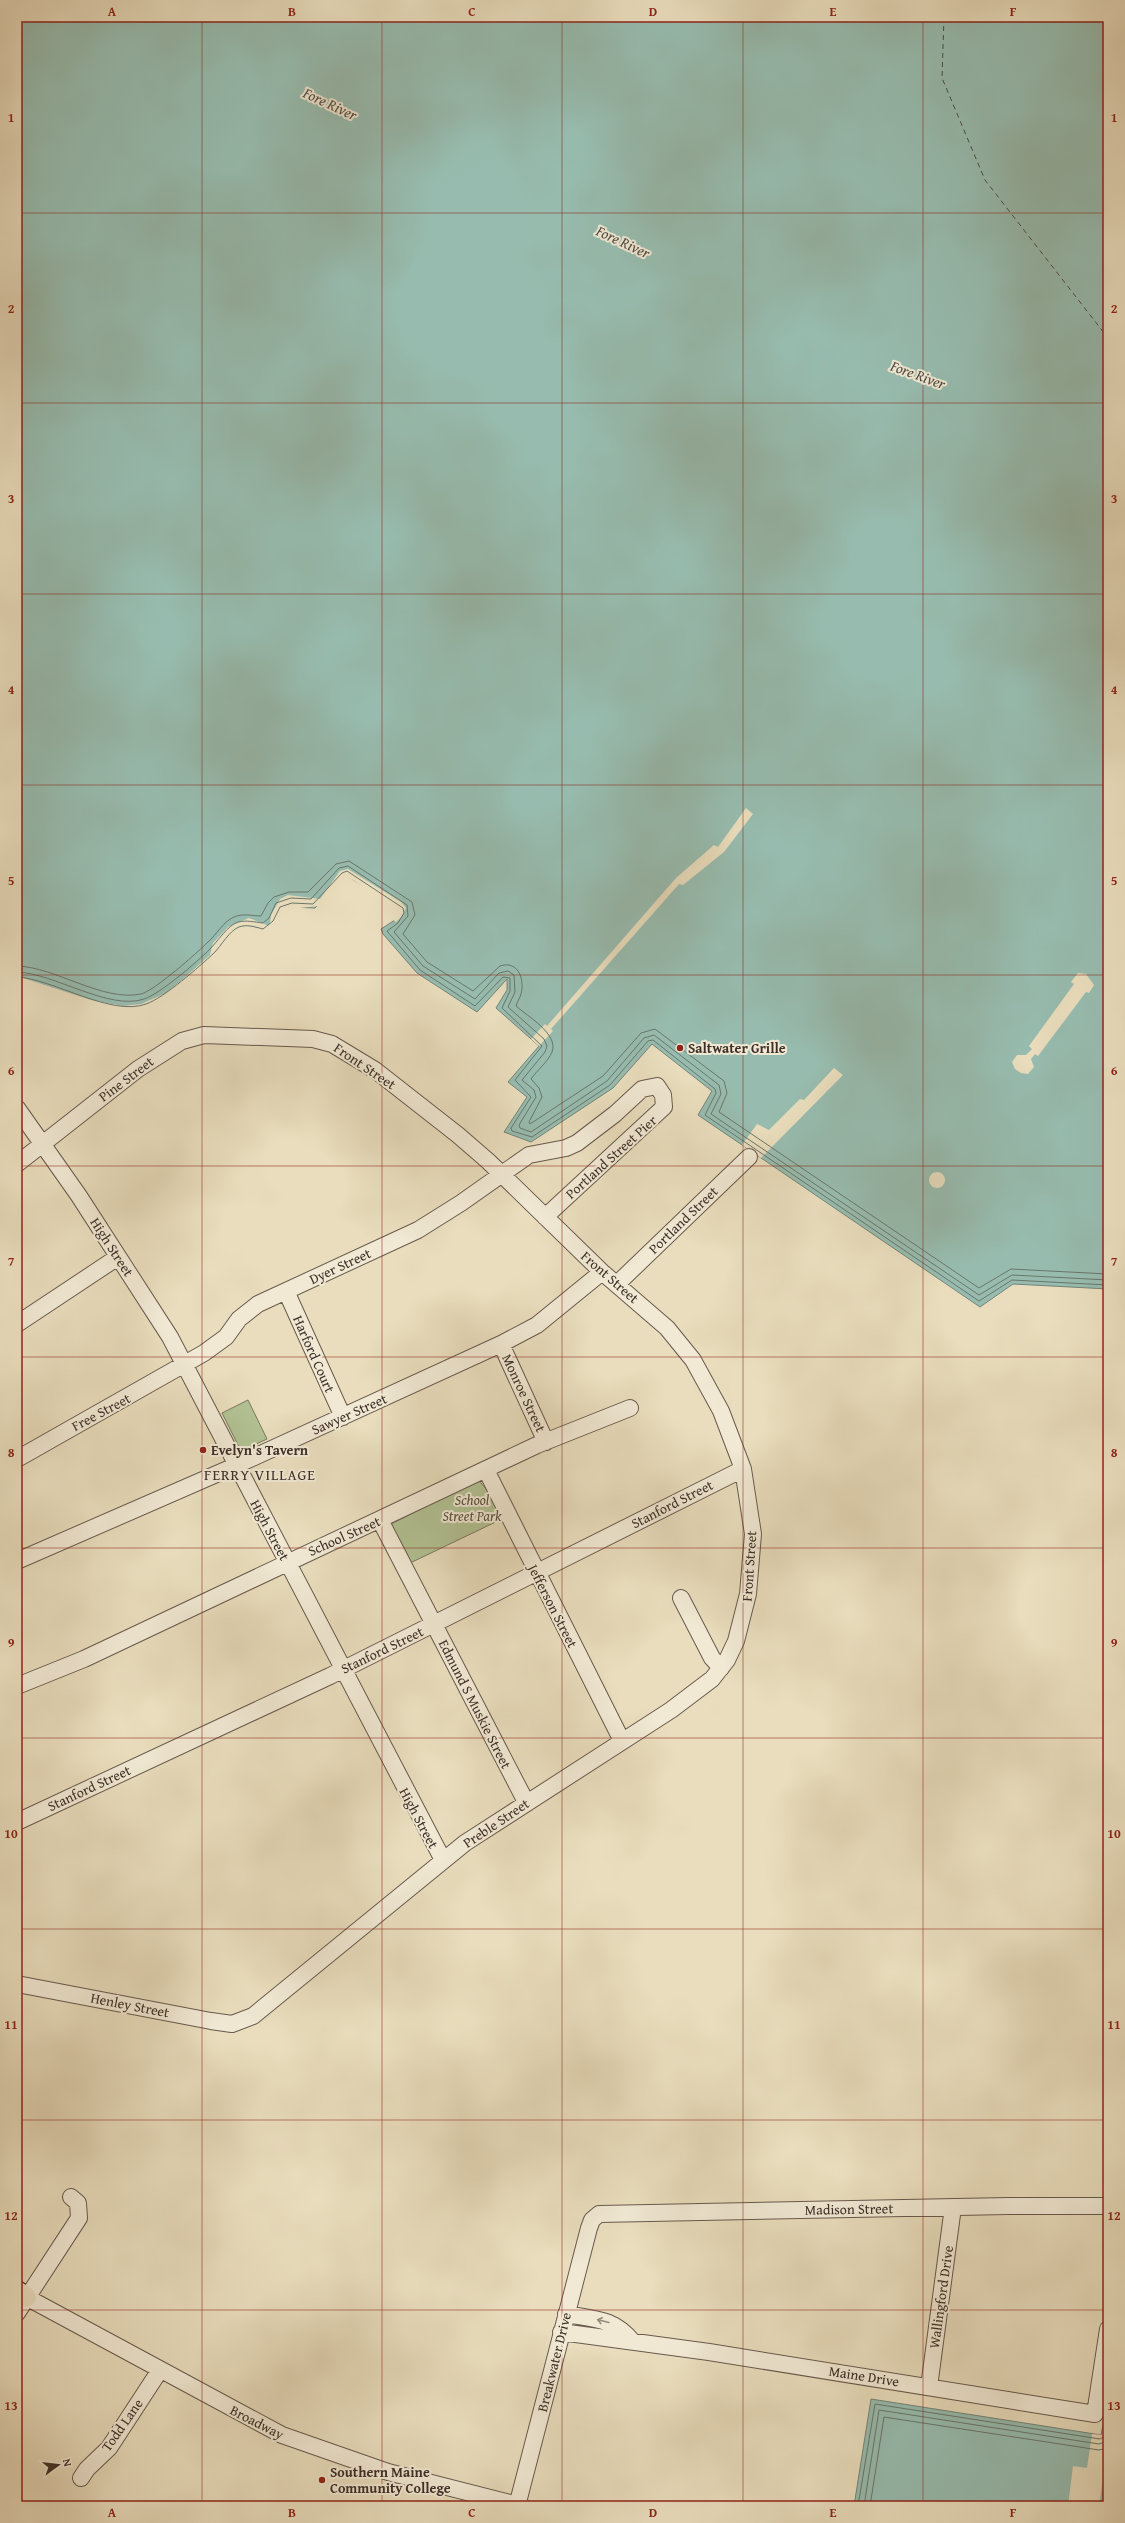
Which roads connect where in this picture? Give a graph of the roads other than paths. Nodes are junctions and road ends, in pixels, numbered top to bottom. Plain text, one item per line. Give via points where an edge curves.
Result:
1 (252, 1037) joint
2 (17, 1108) edge
3 (42, 1142) junction
4 (749, 1157) dead end
5 (17, 1164) edge
6 (502, 1175) junction
7 (545, 1217) junction
8 (118, 1257) junction
9 (602, 1272) junction
10 (617, 1284) junction
11 (286, 1291) junction
12 (17, 1324) edge
13 (501, 1344) junction
14 (185, 1365) junction
15 (630, 1408) dead end
16 (343, 1417) junction
17 (546, 1442) junction
18 (17, 1459) edge
19 (236, 1465) junction
20 (743, 1469) junction
21 (486, 1470) junction
22 (380, 1520) junction
23 (17, 1561) edge
24 (287, 1562) junction
25 (536, 1573) junction
26 (681, 1598) dead end
27 (434, 1624) junction
28 (721, 1668) junction
29 (342, 1670) junction
30 (17, 1686) edge
31 (622, 1740) junction
32 (526, 1802) junction
33 (17, 1822) edge
34 (443, 1860) junction
35 (17, 1984) edge
36 (244, 2021) joint
37 (71, 2197) dead end
38 (1108, 2206) edge
39 (952, 2207) junction
40 (592, 2220) joint
41 (20, 2300) edge
42 (566, 2314) junction
43 (1108, 2328) edge
44 (561, 2332) junction
45 (632, 2342) junction
46 (160, 2370) junction
47 (929, 2387) junction
48 (81, 2478) dead end
49 (519, 2506) edge

1 - 3 street, Pine Street via 204,1035 182,1041 138,1069
1 - 6 street, Front Street via 313,1039 332,1044 375,1070 434,1115
2 - 3 street, High Street
3 - 5 street, Pine Street
3 - 8 street, High Street
4 - 10 street, Portland Street
6 - 7 street, Front Street
6 - 7 street, Portland Street Pier via 529,1155 566,1148 577,1143 642,1089 657,1086 663,1095 664,1107
6 - 11 street, Dyer Street via 418,1230
7 - 9 street, Front Street
8 - 12 street
8 - 14 street, High Street via 155,1312
9 - 10 street, Front Street
9 - 13 street, Sawyer Street via 538,1325
10 - 20 street, Front Street via 667,1328 693,1360 721,1411
11 - 14 street, Dyer Street via 248,1311 226,1337
11 - 16 street, Harford Court
13 - 16 street, Sawyer Street
13 - 17 street, Monroe Street
14 - 18 street, Free Street
14 - 19 street, High Street
15 - 17 street, School Street
16 - 19 street, Sawyer Street
17 - 21 street, School Street
19 - 23 street, Sawyer Street
19 - 24 street, High Street
20 - 25 street, Stanford Street
20 - 28 street, Front Street via 753,1534 752,1572 740,1630 732,1651
21 - 22 street, School Street
21 - 25 street, Jefferson Street
22 - 24 street, School Street via 343,1539
22 - 27 street, Edmund S Muskie Street
24 - 29 street, High Street
24 - 30 street, School Street via 84,1659
25 - 27 street, Stanford Street
25 - 31 street, Jefferson Street
26 - 28 street via 712,1658
27 - 29 street, Stanford Street
27 - 32 street, Edmund S Muskie Street
28 - 31 street, Preble Street via 691,1697
29 - 33 street, Stanford Street
29 - 34 street, High Street
31 - 32 street, Preble Street
32 - 34 street, Preble Street
34 - 36 street, Preble Street via 264,2008
35 - 36 street, Henley Street via 212,2021 232,2024
37 - 41 street via 78,2204 79,2218
38 - 39 street, Madison Street
39 - 40 street, Madison Street via 608,2212 599,2214
39 - 47 street, Wallingford Drive
40 - 42 street, Breakwater Drive
41 - 46 street, Broadway
42 - 44 street, Breakwater Drive
45 -> 42 street via 622,2329 606,2321
43 - 47 street, Maine Drive via 1095,2414
44 - 45 street, Maine Drive
44 - 49 street, Breakwater Drive
45 - 47 street, Maine Drive
46 - 48 street, Todd Lane via 109,2448 87,2468
46 - 49 street, Broadway via 268,2429 309,2446 388,2472

